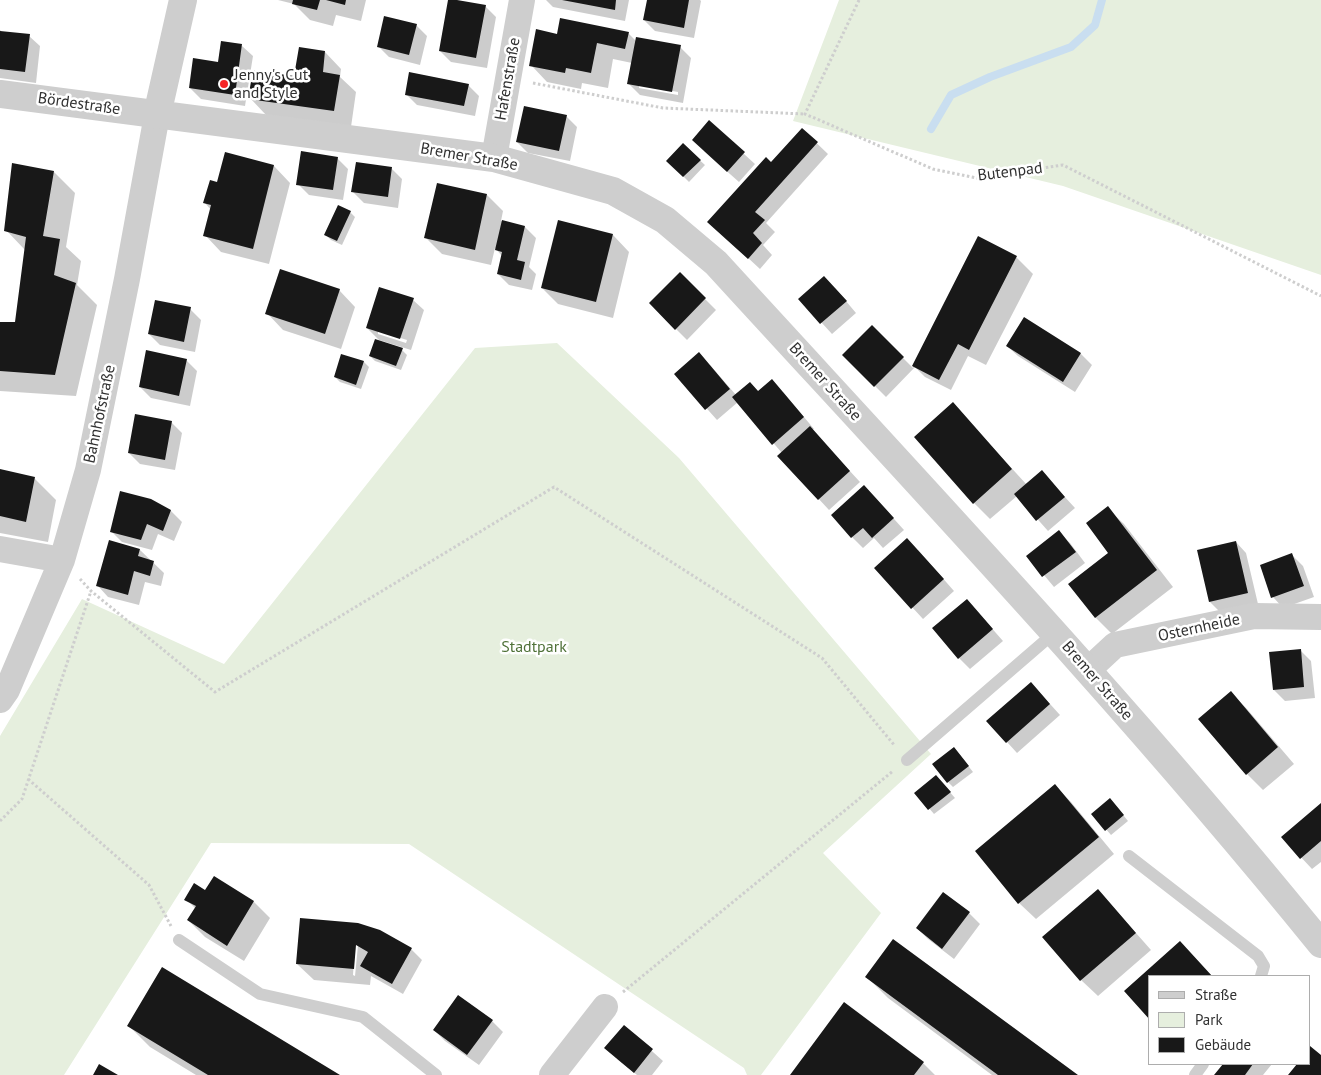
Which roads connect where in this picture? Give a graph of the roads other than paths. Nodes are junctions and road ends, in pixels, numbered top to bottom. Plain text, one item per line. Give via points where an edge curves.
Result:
1 (183, 0) edge
2 (522, 0) edge
3 (0, 94) edge
4 (157, 115) junction
5 (494, 158) junction
6 (0, 550) edge
7 (62, 560) junction
8 (1321, 618) edge
9 (1054, 633) junction
10 (1088, 670) junction
11 (0, 700) edge
12 (907, 760) road end
13 (1129, 856) dead end
14 (179, 940) road end
15 (1321, 944) edge
16 (1261, 975) edge
17 (605, 1007) road end
18 (436, 1075) edge
19 (552, 1075) edge

1 - 4 street
2 - 5 street, Hafenstraße
3 - 4 street, Bördestraße
4 - 5 street, Bremer Straße
4 - 7 street, Bahnhofstraße via 88,470
5 - 9 street, Bremer Straße via 613,191 665,220 716,263
6 - 7 street
7 - 11 street, Bahnhofstraße
8 - 10 street, Osternheide via 1254,616 1115,645
9 - 10 street, Bremer Straße
9 - 12 lane
10 - 15 street, Bremer Straße
13 - 16 lane via 1258,956 1264,966
14 - 18 lane via 260,994 363,1017
17 - 19 street

